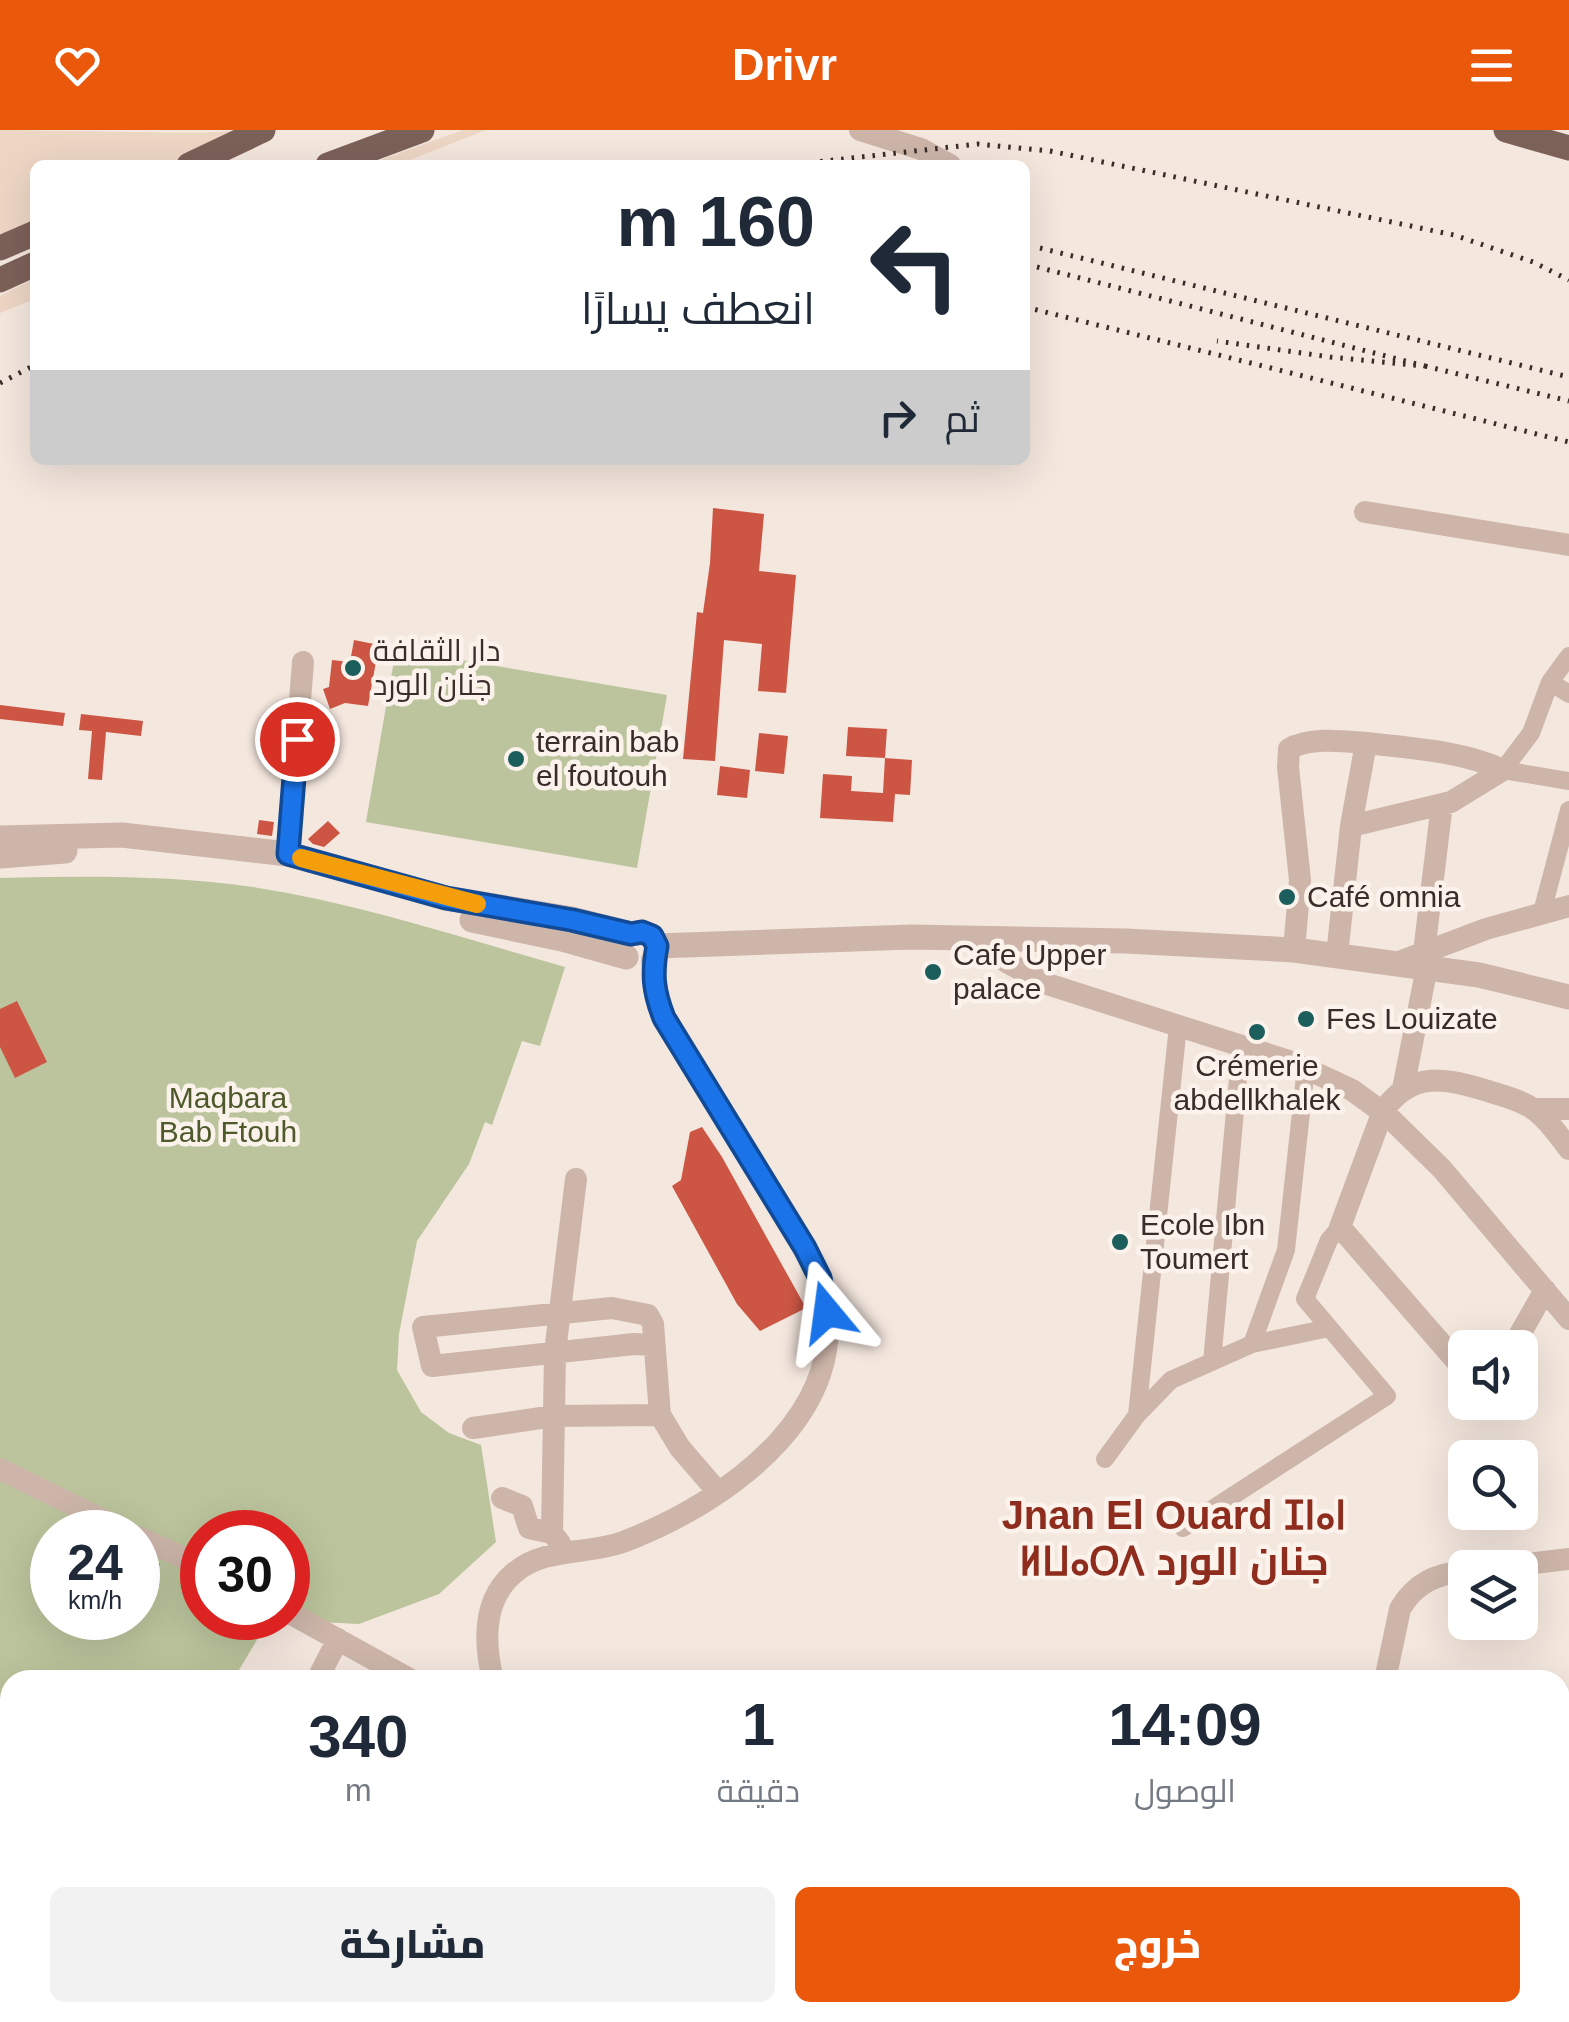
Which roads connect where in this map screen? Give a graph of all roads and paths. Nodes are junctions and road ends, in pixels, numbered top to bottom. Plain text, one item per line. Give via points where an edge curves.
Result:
1 (263, 130) edge
2 (422, 130) edge
3 (860, 130) edge
4 (1506, 130) edge
5 (1569, 148) edge
6 (200, 160) edge
7 (341, 160) edge
8 (941, 160) edge
9 (30, 235) edge
10 (0, 248) edge
11 (30, 266) edge
12 (0, 280) edge
13 (1366, 512) dead end
14 (1569, 545) edge
15 (1569, 656) edge
16 (304, 662) dead end
17 (1550, 682) junction
18 (1569, 694) edge
19 (1366, 743) junction
20 (1503, 770) junction
21 (1569, 781) edge
22 (1442, 804) junction
23 (1569, 810) edge
24 (1351, 826) junction
25 (0, 838) edge
26 (72, 842) junction
27 (288, 854) junction
28 (240, 855) junction
29 (0, 856) edge
30 (1569, 906) edge
31 (1542, 912) junction
32 (966, 939) junction
33 (1294, 950) junction
34 (639, 952) junction
35 (1337, 955) junction
36 (1425, 959) junction
37 (1569, 997) edge
38 (1178, 1026) junction
39 (1240, 1046) junction
40 (1306, 1067) junction
41 (1403, 1089) junction
42 (1532, 1109) junction
43 (1569, 1109) edge
44 (1382, 1111) junction
45 (1569, 1149) edge
46 (576, 1179) dead end
47 (1340, 1227) junction
48 (1273, 1290) junction
49 (1546, 1290) junction
50 (1305, 1299) junction
51 (559, 1314) junction
52 (1569, 1319) edge
53 (1330, 1328) junction
54 (1523, 1330) edge
55 (1252, 1344) junction
56 (652, 1345) junction
57 (1448, 1351) edge
58 (555, 1352) junction
59 (1212, 1362) junction
60 (660, 1415) junction
61 (1137, 1415) junction
62 (554, 1416) junction
63 (473, 1428) dead end
64 (1105, 1459) dead end
65 (0, 1470) edge
66 (718, 1492) junction
67 (502, 1498) dead end
68 (83, 1510) edge
69 (1183, 1528) dead end
70 (552, 1533) junction
71 (570, 1553) junction
72 (1569, 1558) edge
73 (1538, 1562) edge
74 (1448, 1574) edge
75 (310, 1624) edge
76 (338, 1640) junction
77 (322, 1670) edge
78 (393, 1670) edge
79 (492, 1670) edge
80 (1387, 1670) edge

1 - 6 main road
2 - 7 main road
3 - 8 street
4 - 5 main road
9 - 10 main road
11 - 12 main road
13 - 14 street
15 - 17 street
16 - 27 street
17 - 18 street
17 - 20 street via 1532,733
19 - 20 street
19 - 24 street
19 - 33 street via 1289,748 1300,880
20 - 21 street
20 - 22 street
22 - 24 street
22 - 36 street
23 - 31 street
24 - 35 street
25 - 26 street
26 - 28 street
26 - 29 street
27 - 28 street
27 - 34 street via 446,898 572,920
28 - 34 street via 442,913
30 - 31 street
31 - 36 street
32 - 33 street
32 - 34 street
32 - 38 street via 1044,983
33 - 35 street
34 - 66 street via 664,1018 809,1256 827,1312 825,1354 801,1416
35 - 36 street
36 - 37 street
36 - 41 street
38 - 39 street
38 - 61 street
39 - 40 street
39 - 59 street
40 - 44 street
40 - 48 street via 1286,1250
41 - 42 street via 1446,1081
41 - 44 street
42 - 43 street
42 - 45 street
44 - 47 street
44 - 49 street via 1442,1169
46 - 51 street
47 - 50 street
47 - 57 street
48 - 50 street
48 - 55 street
49 - 52 street
49 - 54 street
50 - 53 street
51 - 56 street via 634,1310 653,1324
51 - 58 street
51 - 58 street via 423,1327 432,1366
53 - 55 street
53 - 69 street via 1387,1396
55 - 59 street
56 - 58 street
56 - 60 street
58 - 62 street
59 - 61 street via 1171,1380
60 - 62 street
60 - 66 street
61 - 64 street
62 - 63 street
62 - 70 street
65 - 68 street
66 - 71 street via 622,1543
67 - 70 street via 522,1506 528,1528
70 - 71 street
71 - 79 street via 530,1562 499,1589 487,1643
72 - 73 street
74 - 80 street via 1429,1579 1406,1599
75 - 76 street
76 - 77 street
76 - 78 street

